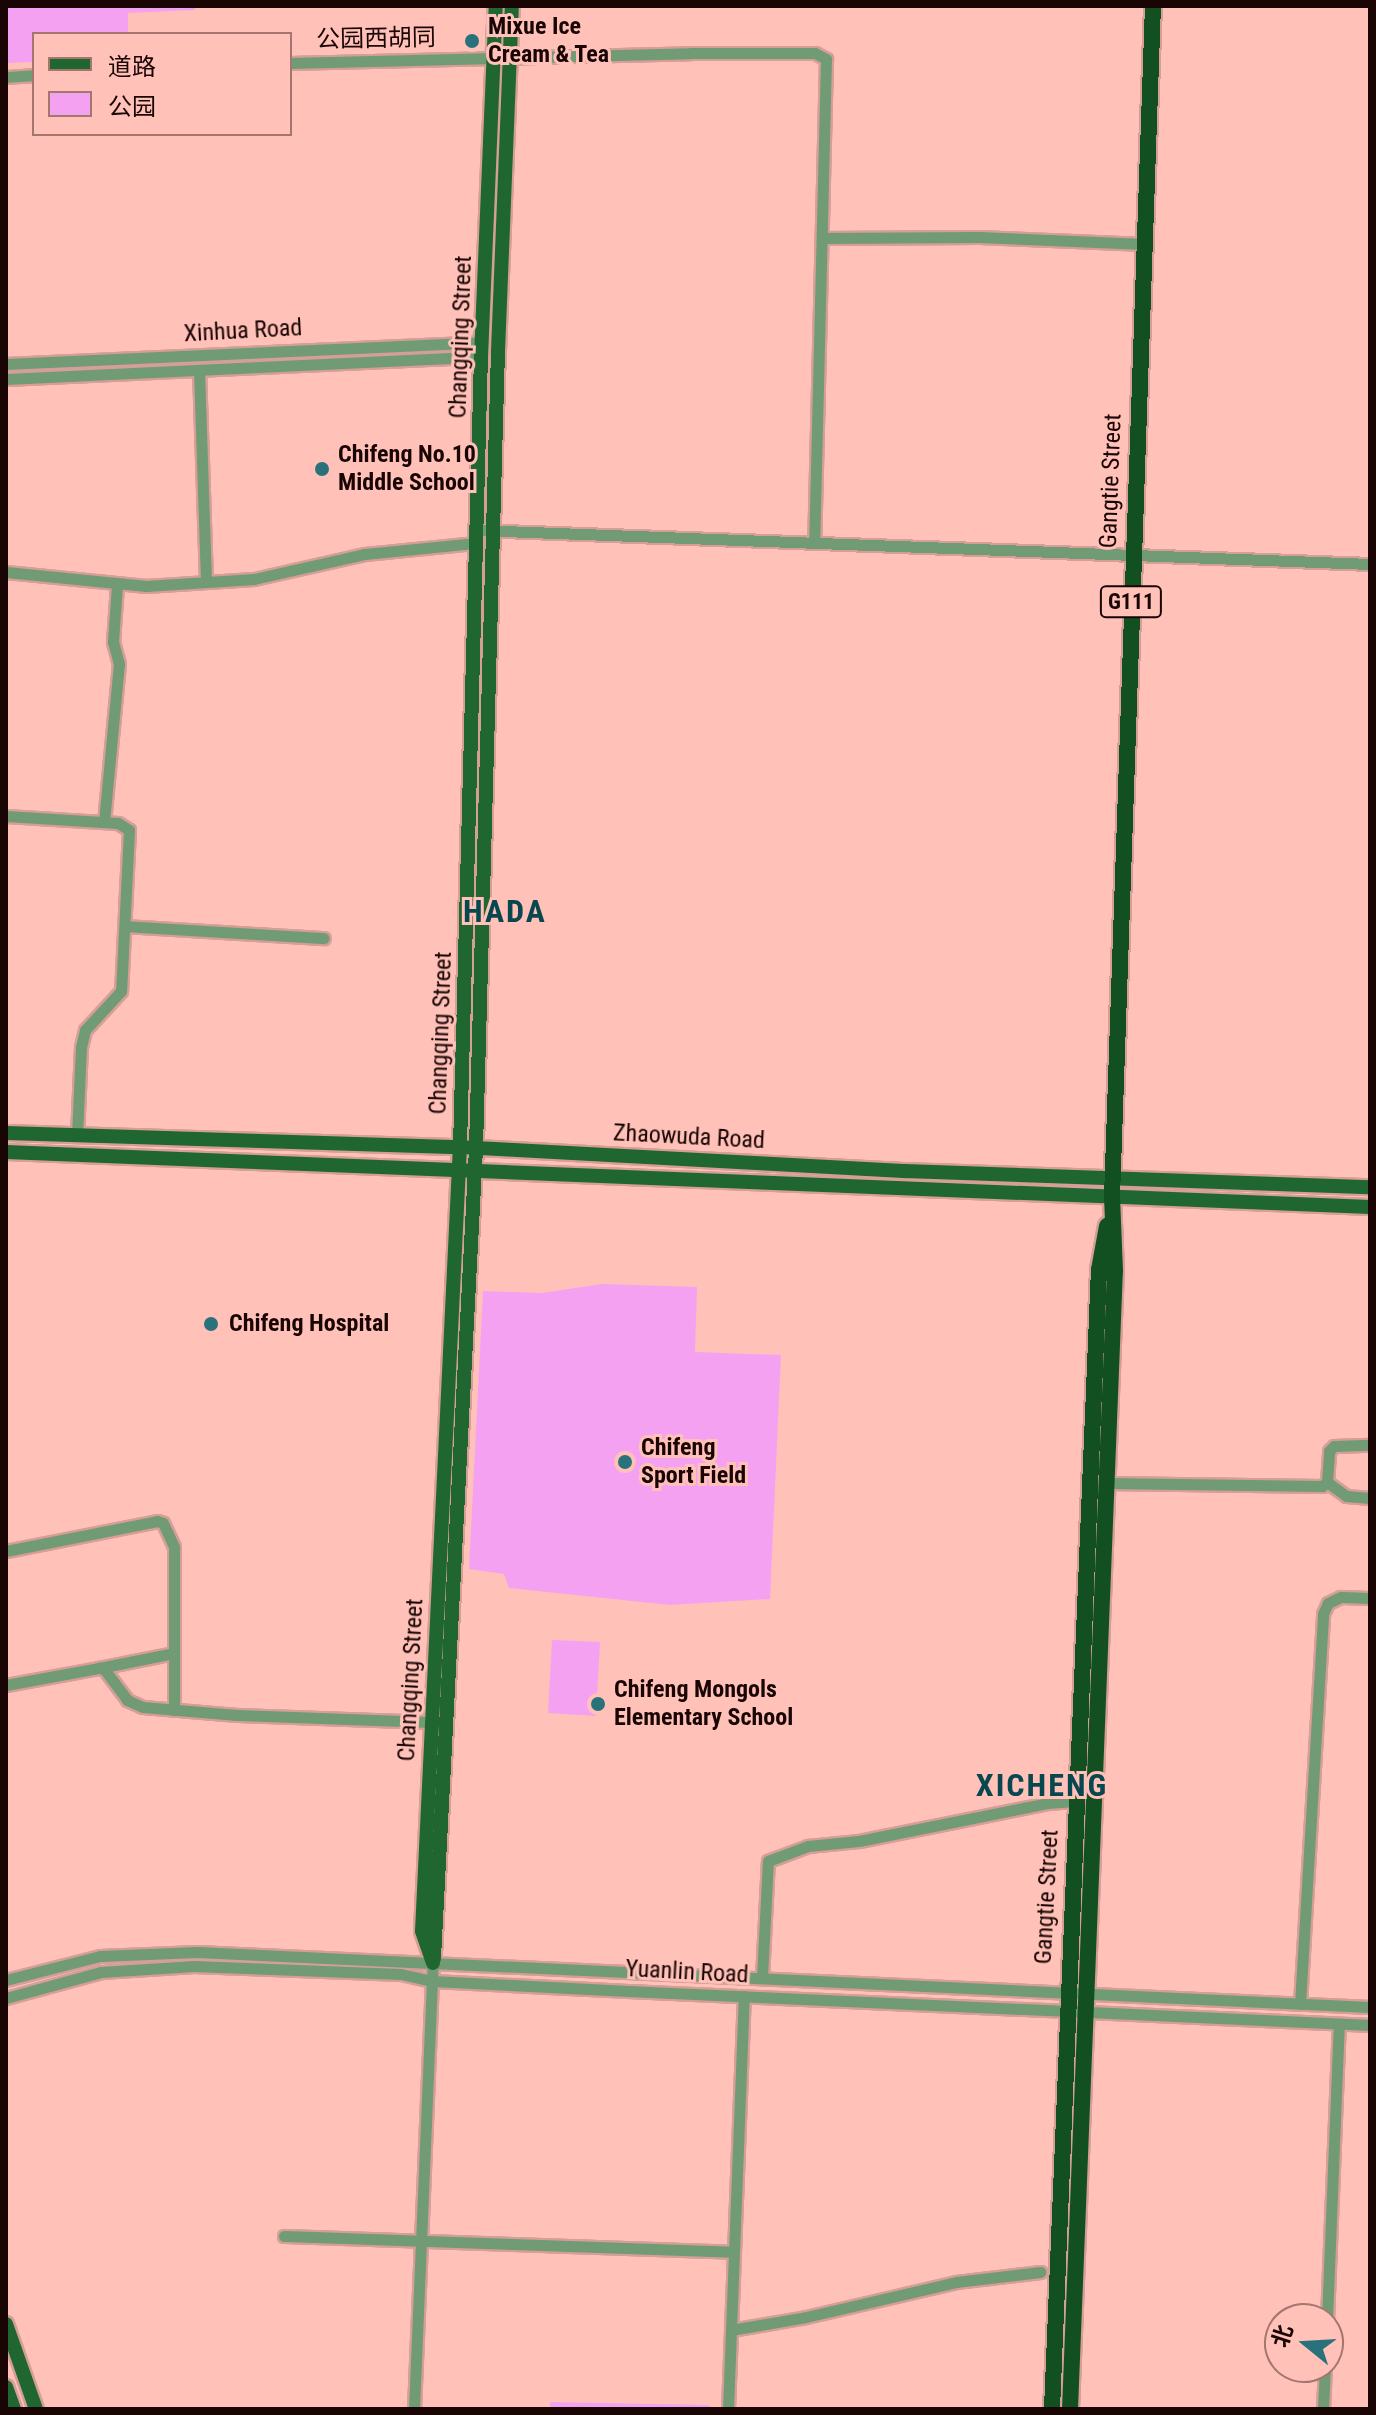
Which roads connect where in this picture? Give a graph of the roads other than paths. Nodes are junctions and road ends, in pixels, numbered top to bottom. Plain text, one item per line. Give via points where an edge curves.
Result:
1 (496, 6) edge
2 (512, 6) edge
3 (1153, 6) edge
4 (510, 58) junction
5 (494, 59) junction
6 (292, 63) edge
7 (32, 75) edge
8 (6, 77) edge
9 (822, 238) junction
10 (1144, 244) junction
11 (482, 342) junction
12 (481, 357) junction
13 (6, 364) edge
14 (199, 370) junction
15 (6, 379) edge
16 (493, 531) junction
17 (476, 537) junction
18 (814, 543) junction
19 (1132, 555) junction
20 (1370, 564) edge
21 (6, 572) edge
22 (206, 582) junction
23 (117, 585) junction
24 (6, 816) edge
25 (104, 822) junction
26 (125, 926) junction
27 (324, 938) dead end
28 (6, 1133) edge
29 (77, 1135) junction
30 (460, 1147) junction
31 (476, 1148) junction
32 (6, 1152) edge
33 (459, 1168) junction
34 (475, 1169) junction
35 (1113, 1178) junction
36 (1370, 1187) edge
37 (1112, 1197) junction
38 (1370, 1207) edge
39 (1370, 1445) edge
40 (1327, 1482) junction
41 (1106, 1483) junction
42 (1370, 1498) edge
43 (6, 1551) edge
44 (1370, 1598) edge
45 (174, 1653) junction
46 (99, 1668) junction
47 (6, 1685) edge
48 (174, 1710) junction
49 (431, 1722) junction
50 (1075, 1801) junction
51 (433, 1963) junction
52 (762, 1978) junction
53 (6, 1980) edge
54 (432, 1981) junction
55 (1067, 1993) junction
56 (1086, 1994) junction
57 (744, 1996) junction
58 (6, 1998) edge
59 (1300, 2004) junction
60 (1370, 2007) edge
61 (1066, 2012) junction
62 (1085, 2013) junction
63 (1339, 2024) junction
64 (1370, 2025) edge
65 (284, 2236) dead end
66 (422, 2241) junction
67 (734, 2252) junction
68 (1040, 2272) dead end
69 (1328, 2303) edge
70 (6, 2324) edge
71 (731, 2330) junction
72 (1324, 2383) edge
73 (6, 2387) edge
74 (14, 2409) edge
75 (36, 2409) edge
76 (414, 2409) edge
77 (728, 2409) edge
78 (1052, 2409) edge
79 (1070, 2409) edge
80 (1323, 2409) edge

1 - 5 main road, Changqing Street
2 - 4 main road, Changqing Street
3 - 10 highway, Gangtie Street / G111
4 - 5 street, 公园西胡同
4 - 9 street, 公园西胡同 via 815,53 826,59
4 - 16 main road, Changqing Street
5 - 6 street, 公园西胡同
5 - 11 main road, Changqing Street
7 - 8 street
9 - 10 street
9 - 18 street
10 - 19 highway, Gangtie Street / G111
11 - 12 main road, Changqing Street
11 - 13 street, Xinhua Road
12 - 14 street, Xinhua Road
12 - 17 main road, Changqing Street
14 - 15 street, Xinhua Road
14 - 22 street
16 - 17 street
16 - 18 street
16 - 31 main road, Changqing Street
17 - 22 street via 254,579
17 - 30 main road, Changqing Street
18 - 19 street
19 - 20 street
19 - 35 highway, Gangtie Street / G111
21 - 23 street
22 - 23 street
23 - 25 street via 113,642 119,664
24 - 25 street
25 - 26 street via 129,830
26 - 27 street
26 - 29 street via 121,991 85,1030 81,1047
28 - 29 main road, Zhaowuda Road
29 - 30 main road, Zhaowuda Road
30 - 31 main road, Zhaowuda Road
30 - 33 main road, Changqing Street
31 - 34 main road, Changqing Street
31 - 35 main road, Zhaowuda Road
32 - 33 main road, Zhaowuda Road
33 - 34 main road, Zhaowuda Road
33 - 49 main road, Changqing Street
34 - 37 main road, Zhaowuda Road
34 - 51 main road, Changqing Street
35 - 36 main road, Zhaowuda Road
35 - 37 highway, Gangtie Street / G111
37 - 38 main road, Zhaowuda Road
37 - 41 highway, Gangtie Street / G111 via 1115,1271
37 - 50 highway, Gangtie Street via 1099,1270
39 - 40 street via 1334,1446
40 - 41 street
40 - 42 street via 1346,1496
41 - 56 highway, Gangtie Street / G111
43 - 45 street via 163,1523 174,1547
44 - 59 street via 1341,1597 1328,1603 1323,1614
45 - 46 street
45 - 48 street
46 - 47 street
46 - 48 street via 127,1700
48 - 49 street
49 - 51 main road, Changqing Street via 422,1931
50 - 52 street via 808,1846 768,1861
50 - 55 highway, Gangtie Street
51 - 52 street, Yuanlin Road
51 - 53 street, Yuanlin Road via 142,1952 100,1956
51 - 54 street, Changqing Street
52 - 55 street, Yuanlin Road
54 - 57 street, Yuanlin Road
54 - 58 street, Yuanlin Road via 401,1974 151,1967 101,1972
54 - 66 street, Changqing Street
55 - 56 street, Yuanlin Road
55 - 61 highway, Gangtie Street
56 - 59 street, Yuanlin Road
56 - 62 highway, Gangtie Street / G111
57 - 61 street, Yuanlin Road
57 - 67 street
59 - 60 street, Yuanlin Road
61 - 62 street, Yuanlin Road
61 - 78 highway, Gangtie Street
62 - 63 street, Yuanlin Road
62 - 79 highway, Gangtie Street / G111
63 - 64 street, Yuanlin Road
63 - 69 street
65 - 66 street
66 - 67 street
66 - 76 street, Changqing Street
67 - 71 street
68 - 71 street via 956,2282
70 - 75 main road
71 - 77 street
72 - 80 street
73 - 74 main road

